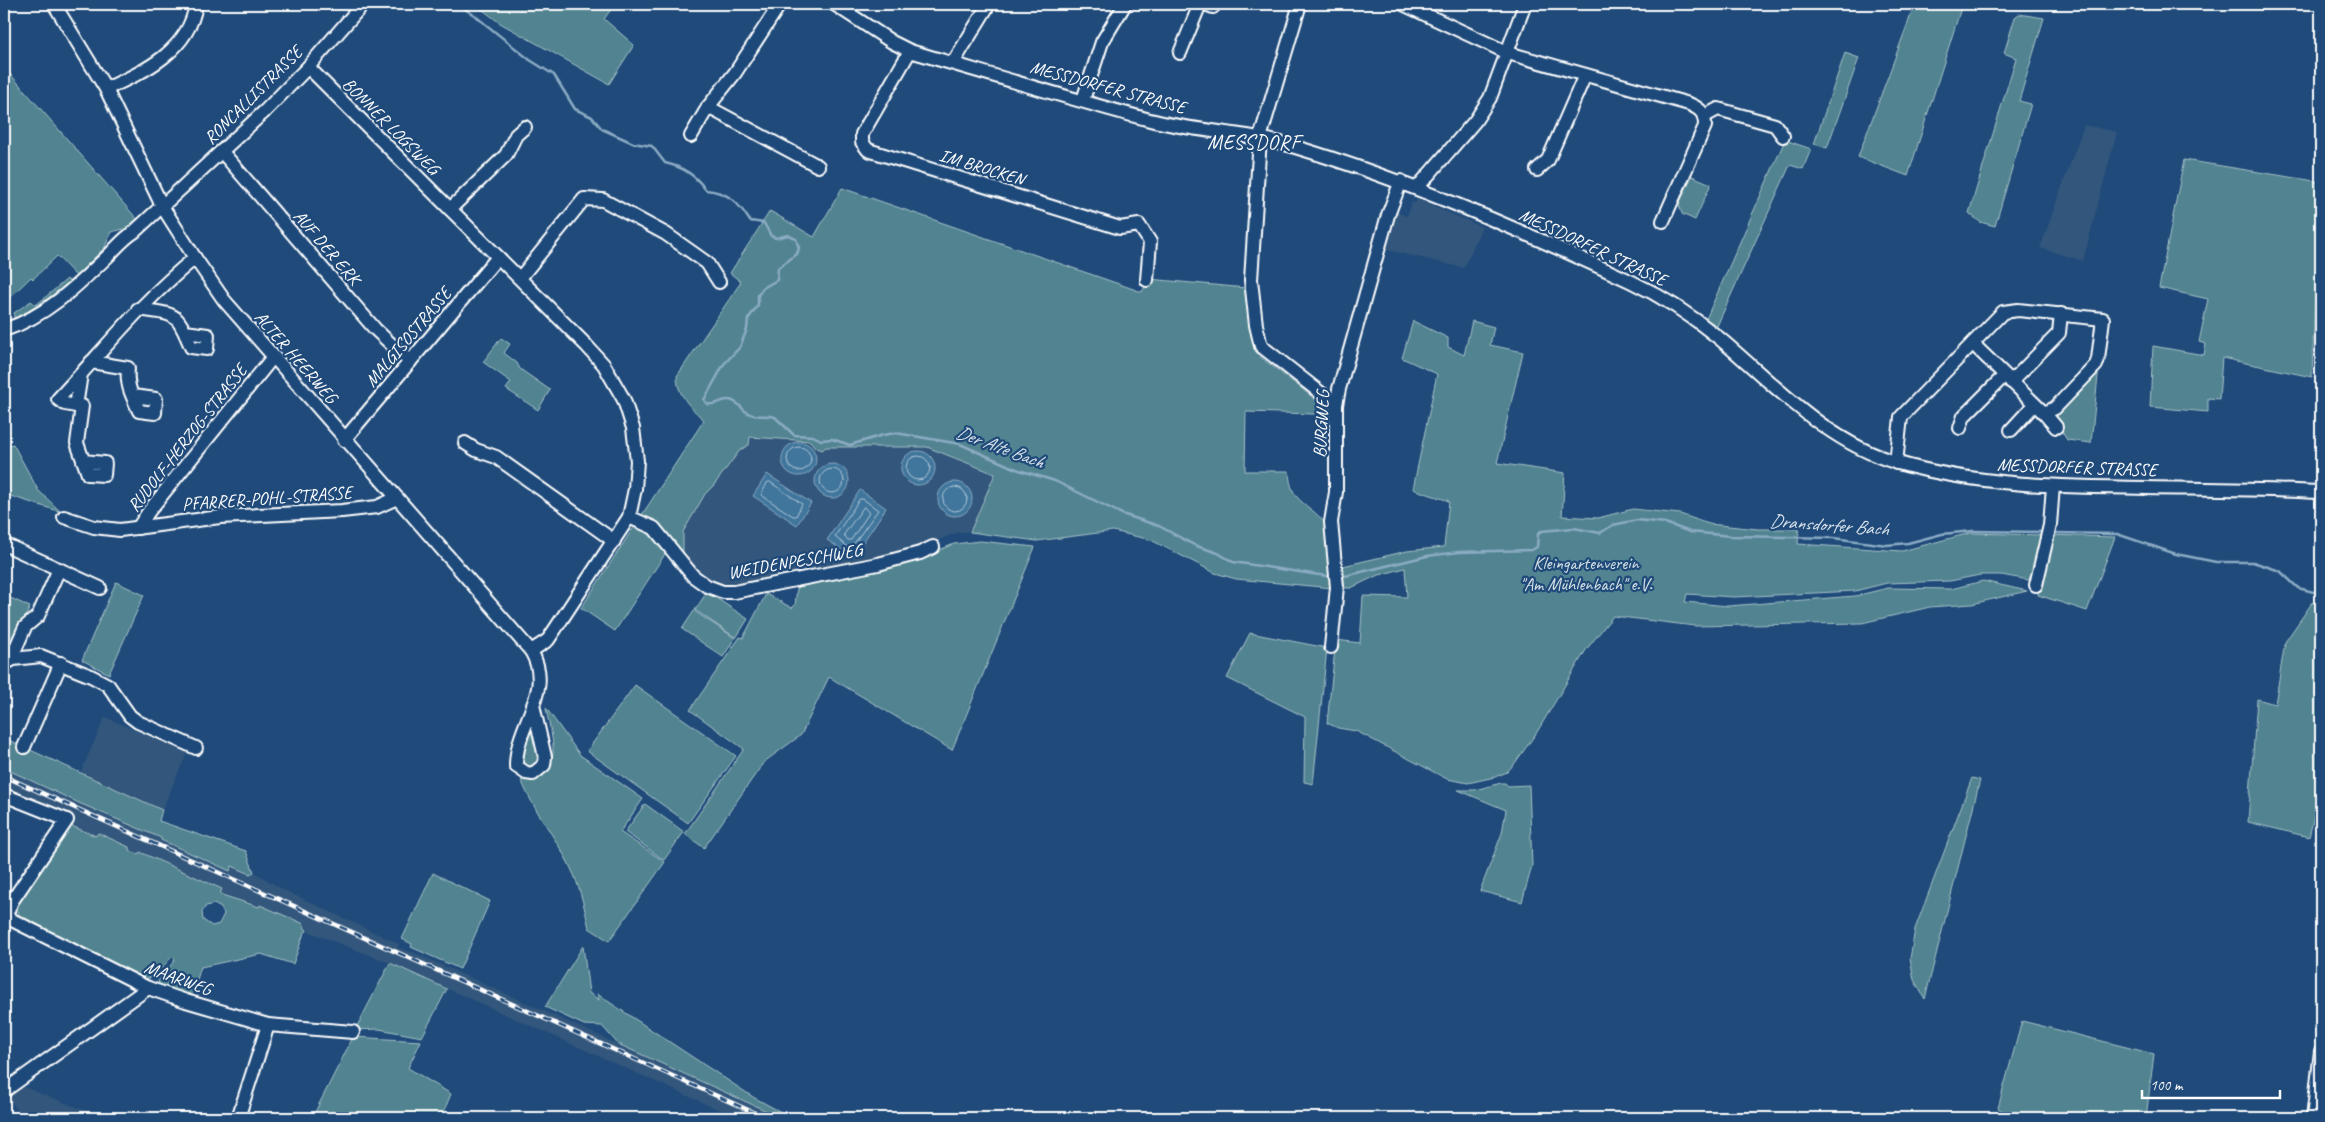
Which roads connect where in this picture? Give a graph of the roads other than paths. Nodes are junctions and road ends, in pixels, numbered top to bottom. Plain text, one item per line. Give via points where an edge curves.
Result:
1 (54, 4) edge
2 (196, 4) edge
3 (363, 4) edge
4 (780, 4) edge
5 (834, 4) edge
6 (989, 4) edge
7 (1126, 4) edge
8 (1200, 4) edge
9 (1300, 4) edge
10 (1403, 4) edge
11 (1525, 4) edge
12 (910, 51) junction
13 (1180, 53) dead end
14 (1508, 53) junction
15 (952, 63) junction
16 (308, 67) junction
17 (1585, 75) junction
18 (106, 89) junction
19 (1083, 100) junction
20 (708, 107) junction
21 (1705, 116) junction
22 (525, 127) dead end
23 (691, 136) dead end
24 (1783, 136) dead end
25 (1260, 138) junction
26 (222, 152) junction
27 (818, 166) dead end
28 (1537, 170) dead end
29 (1401, 181) junction
30 (1417, 188) junction
31 (162, 206) junction
32 (450, 209) junction
33 (1662, 221) dead end
34 (498, 257) junction
35 (195, 258) junction
36 (520, 278) junction
37 (1147, 280) dead end
38 (719, 282) dead end
39 (138, 309) junction
40 (2061, 314) junction
41 (4, 330) edge
42 (185, 332) dead end
43 (1973, 344) junction
44 (273, 357) junction
45 (91, 362) junction
46 (410, 362) junction
47 (81, 374) junction
48 (2008, 379) junction
49 (133, 396) dead end
50 (1336, 405) junction
51 (76, 406) junction
52 (2039, 409) junction
53 (2056, 427) dead end
54 (1960, 428) dead end
55 (2011, 430) dead end
56 (344, 440) junction
57 (465, 443) dead end
58 (83, 461) dead end
59 (1896, 463) junction
60 (2053, 486) junction
61 (2321, 492) edge
62 (397, 498) junction
63 (64, 517) dead end
64 (629, 517) junction
65 (138, 528) junction
66 (614, 541) junction
67 (4, 544) edge
68 (933, 547) dead end
69 (59, 569) junction
70 (2036, 585) dead end
71 (100, 588) dead end
72 (1331, 646) dead end
73 (531, 651) junction
74 (7, 661) edge
75 (61, 663) junction
76 (534, 705) junction
77 (24, 747) dead end
78 (196, 748) dead end
79 (4, 795) edge
80 (4, 918) edge
81 (148, 988) junction
82 (268, 1025) junction
83 (353, 1032) dead end
84 (2321, 1051) edge
85 (4, 1091) edge
86 (238, 1118) edge
87 (2313, 1118) edge

1 - 18 street, ALTER HEERWEG
2 - 18 street via 192,23 175,48 140,73
3 - 16 street, RONCALLISTRASSE
4 - 20 street via 735,73
5 - 12 street, MESSDORFER STRASSE
6 - 15 street
7 - 19 street via 1102,42
8 - 13 street
9 - 25 street
10 - 14 street
11 - 14 street
12 - 15 street, MESSDORFER STRASSE
12 - 37 street, IM BROCKEN via 862,134 862,142 868,150 1120,228 1139,225 1150,242
14 - 17 street
14 - 30 street via 1490,98 1475,121
15 - 19 street, MESSDORFER STRASSE
16 - 26 street, RONCALLISTRASSE
16 - 32 street, BONNER LOGSWEG
17 - 21 street via 1689,104 1700,109
17 - 28 street via 1548,160
18 - 31 street, ALTER HEERWEG
19 - 25 street, MESSDORFER STRASSE via 1154,121
20 - 23 street
20 - 27 street
21 - 24 street via 1718,109 1775,125
21 - 33 street via 1705,126
22 - 32 street via 516,135 506,155
25 - 29 street, MESSDORFER STRASSE
25 - 50 street via 1251,280 1258,338 1271,355
26 - 31 street, RONCALLISTRASSE
26 - 46 street, AUF DER ERK via 375,329
29 - 30 street, MESSDORFER STRASSE
29 - 50 street, BURGWEG via 1388,215
30 - 59 street, MESSDORFER STRASSE via 1663,298 1719,338 1835,434
31 - 35 street, ALTER HEERWEG
31 - 41 street, RONCALLISTRASSE via 54,304
32 - 34 street, BONNER LOGSWEG
34 - 36 street, BONNER LOGSWEG
34 - 46 street, MALGISOSTRASSE
35 - 39 street
35 - 44 street, ALTER HEERWEG via 224,300
36 - 38 street via 584,199 603,200 666,234 707,263
36 - 64 street, BONNER LOGSWEG via 599,360 624,400 637,461
39 - 42 street via 173,314
39 - 45 street
40 - 43 street via 2018,310 2003,312
40 - 48 street via 2059,333
40 - 52 street via 2103,319 2098,360 2055,408
43 - 48 street
43 - 59 street via 1901,417
44 - 56 street, ALTER HEERWEG
44 - 65 street, RUDOLF-HERZOG-STRASSE
45 - 47 street
45 - 49 street via 128,368 126,382
46 - 56 street, MALGISOSTRASSE
47 - 51 street
47 - 51 street via 58,399
48 - 52 street
48 - 54 street via 1964,416
50 - 72 street, BURGWEG via 1336,492 1331,522 1337,587
51 - 58 street via 82,406 77,443
52 - 53 street
52 - 55 street
56 - 62 street, ALTER HEERWEG
57 - 66 street via 496,457
59 - 60 street, MESSDORFER STRASSE via 2007,484
60 - 61 street, MESSDORFER STRASSE
60 - 70 street via 2050,525
62 - 65 street, PFARRER-POHL-STRASSE via 377,507 220,517
62 - 73 street, ALTER HEERWEG
63 - 65 street, RUDOLF-HERZOG-STRASSE via 105,530
64 - 66 street, BONNER LOGSWEG
64 - 68 street, WEIDENPESCHWEG via 654,528 693,576 723,592 878,564
66 - 73 street, BONNER LOGSWEG via 548,640
67 - 69 street
69 - 71 street
69 - 74 street via 38,616 24,627
73 - 76 street, ALTER HEERWEG via 537,662 540,687
74 - 75 street via 41,656
75 - 77 street
75 - 78 street via 108,685 138,722 183,735
76 - 76 street, ALTER HEERWEG via 516,751 516,766 533,774 544,765 545,757
79 - 80 street via 67,820
80 - 81 street, MAARWEG
81 - 82 street, MAARWEG
81 - 85 street
82 - 83 street, MAARWEG
82 - 86 street
84 - 87 street

